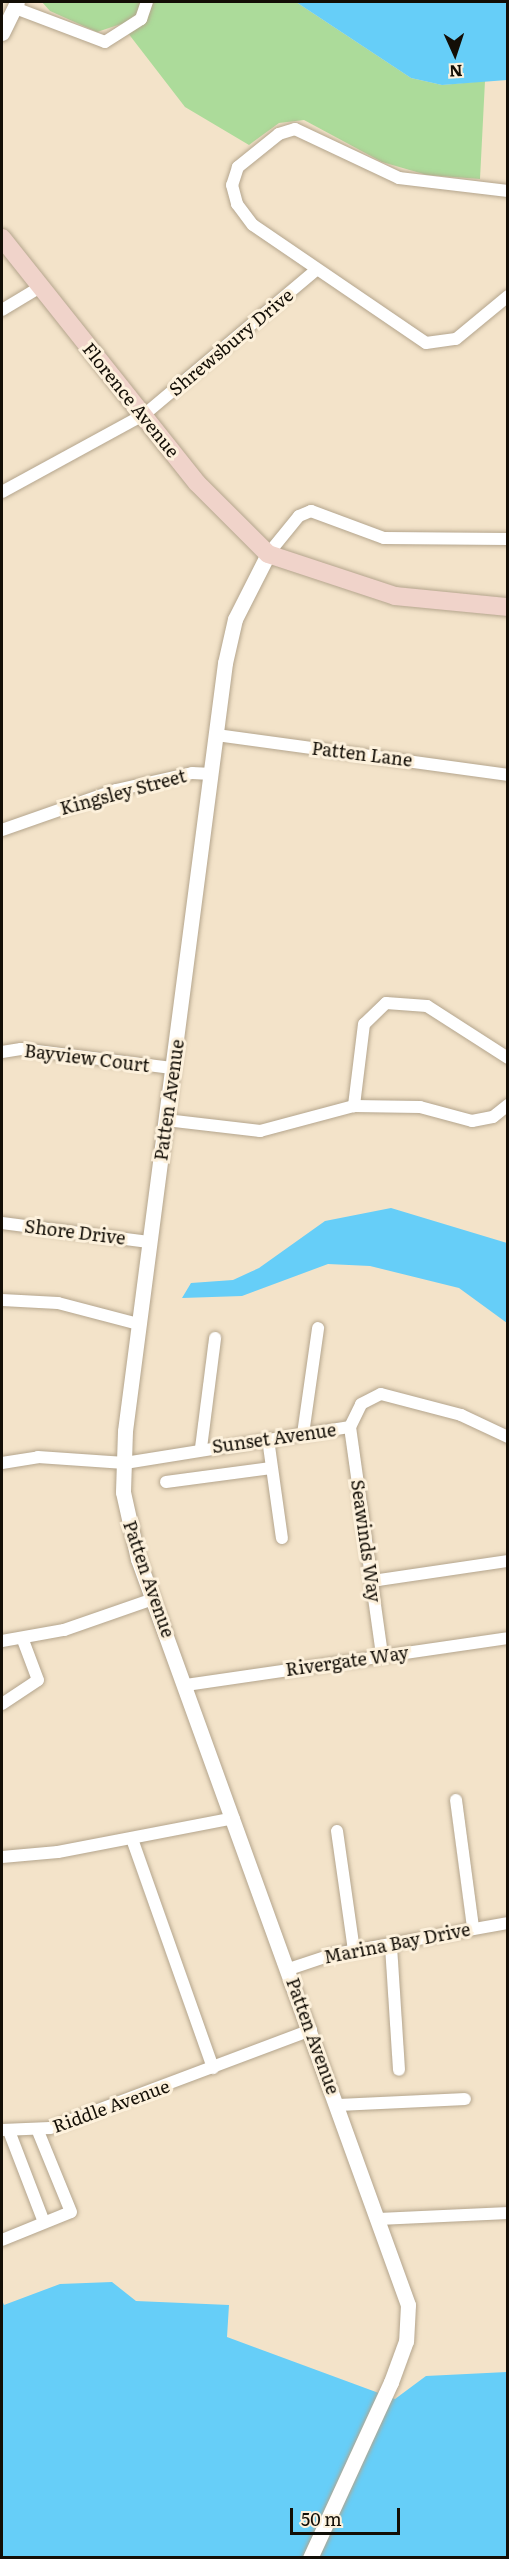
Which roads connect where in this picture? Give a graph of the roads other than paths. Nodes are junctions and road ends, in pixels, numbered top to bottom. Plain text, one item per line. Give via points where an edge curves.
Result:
1 (147, 2) edge
2 (16, 5) edge
3 (2, 33) edge
4 (507, 191) edge
5 (2, 238) edge
6 (316, 270) junction
7 (42, 286) junction
8 (507, 296) edge
9 (2, 310) edge
10 (145, 414) junction
11 (2, 492) edge
12 (507, 539) edge
13 (268, 554) junction
14 (507, 607) edge
15 (217, 735) junction
16 (212, 774) junction
17 (507, 775) edge
18 (2, 830) edge
19 (2, 1052) edge
20 (507, 1058) edge
21 (172, 1068) junction
22 (507, 1105) edge
23 (354, 1106) junction
24 (166, 1119) junction
25 (2, 1223) edge
26 (149, 1242) junction
27 (2, 1300) edge
28 (138, 1323) junction
29 (318, 1328) dead end
30 (214, 1338) dead end
31 (350, 1427) junction
32 (303, 1434) junction
33 (507, 1437) edge
34 (268, 1439) junction
35 (201, 1448) junction
36 (2, 1463) edge
37 (125, 1463) junction
38 (272, 1468) junction
39 (166, 1482) dead end
40 (282, 1538) dead end
41 (507, 1561) edge
42 (372, 1581) junction
43 (153, 1599) junction
44 (507, 1638) edge
45 (23, 1640) junction
46 (2, 1641) edge
47 (382, 1655) junction
48 (186, 1685) junction
49 (2, 1704) edge
50 (456, 1800) dead end
51 (234, 1818) junction
52 (337, 1831) dead end
53 (132, 1839) junction
54 (2, 1857) edge
55 (507, 1923) edge
56 (473, 1928) junction
57 (391, 1946) junction
58 (354, 1951) junction
59 (289, 1969) junction
60 (311, 2030) junction
61 (213, 2068) junction
62 (399, 2070) dead end
63 (465, 2100) dead end
64 (339, 2105) junction
65 (5, 2130) edge
66 (38, 2131) junction
67 (507, 2213) edge
68 (379, 2219) junction
69 (44, 2222) junction
70 (2, 2240) edge
71 (310, 2558) edge

1 - 2 street via 141,19 105,42
2 - 3 street
4 - 6 street via 399,178 356,161 305,131 279,134 238,167 234,198 253,225
5 - 7 main road, Florence Avenue
6 - 8 street via 426,343 456,339
6 - 10 street, Shrewsbury Drive
7 - 9 street
7 - 10 main road, Florence Avenue
10 - 11 street, Shrewsbury Drive
10 - 13 main road, Florence Avenue via 197,483
12 - 13 street via 384,538 311,511 299,516
13 - 14 main road via 395,596
13 - 15 street, Patten Avenue via 235,620
15 - 16 street, Patten Avenue
15 - 17 street, Patten Lane
16 - 18 street, Kingsley Street via 192,773 116,790
16 - 21 street, Patten Avenue
19 - 21 street, Bayview Court via 21,1049
20 - 23 street via 427,1006 386,1003 364,1024
21 - 24 street, Patten Avenue
22 - 23 street via 494,1117 472,1121 420,1107
23 - 24 street via 260,1131
24 - 26 street, Patten Avenue
25 - 26 street, Shore Drive
26 - 28 street, Patten Avenue
27 - 28 street via 58,1303
28 - 37 street, Patten Avenue
29 - 32 street
30 - 35 street
31 - 32 street, Sunset Avenue
31 - 33 street, Sunset Avenue via 361,1404 381,1394 461,1415
31 - 42 street, Seawinds Way
32 - 34 street, Sunset Avenue
34 - 35 street, Sunset Avenue
34 - 38 street
35 - 37 street, Sunset Avenue
36 - 37 street, Sunset Avenue via 38,1457
37 - 43 street, Patten Avenue via 127,1517
38 - 39 street
38 - 40 street
41 - 42 street
42 - 47 street, Seawinds Way
43 - 45 street
43 - 48 street, Patten Avenue
44 - 47 street, Rivergate Way
45 - 46 street
45 - 49 street via 38,1680
47 - 48 street, Rivergate Way
48 - 51 street, Patten Avenue
50 - 56 street
51 - 53 street
51 - 59 street, Patten Avenue
52 - 58 street
53 - 54 street
53 - 61 street
55 - 56 street, Marina Bay Drive
56 - 57 street, Marina Bay Drive
57 - 58 street, Marina Bay Drive
57 - 62 street
58 - 59 street, Marina Bay Drive
59 - 60 street, Patten Avenue
60 - 61 street, Riddle Avenue
60 - 64 street, Patten Avenue
61 - 66 street, Riddle Avenue
63 - 64 street
64 - 68 street, Patten Avenue
65 - 66 street, Riddle Avenue
65 - 69 street, Riddle Avenue
66 - 69 street via 71,2212
67 - 68 street
68 - 71 street, Patten Avenue via 408,2305 406,2341
69 - 70 street

